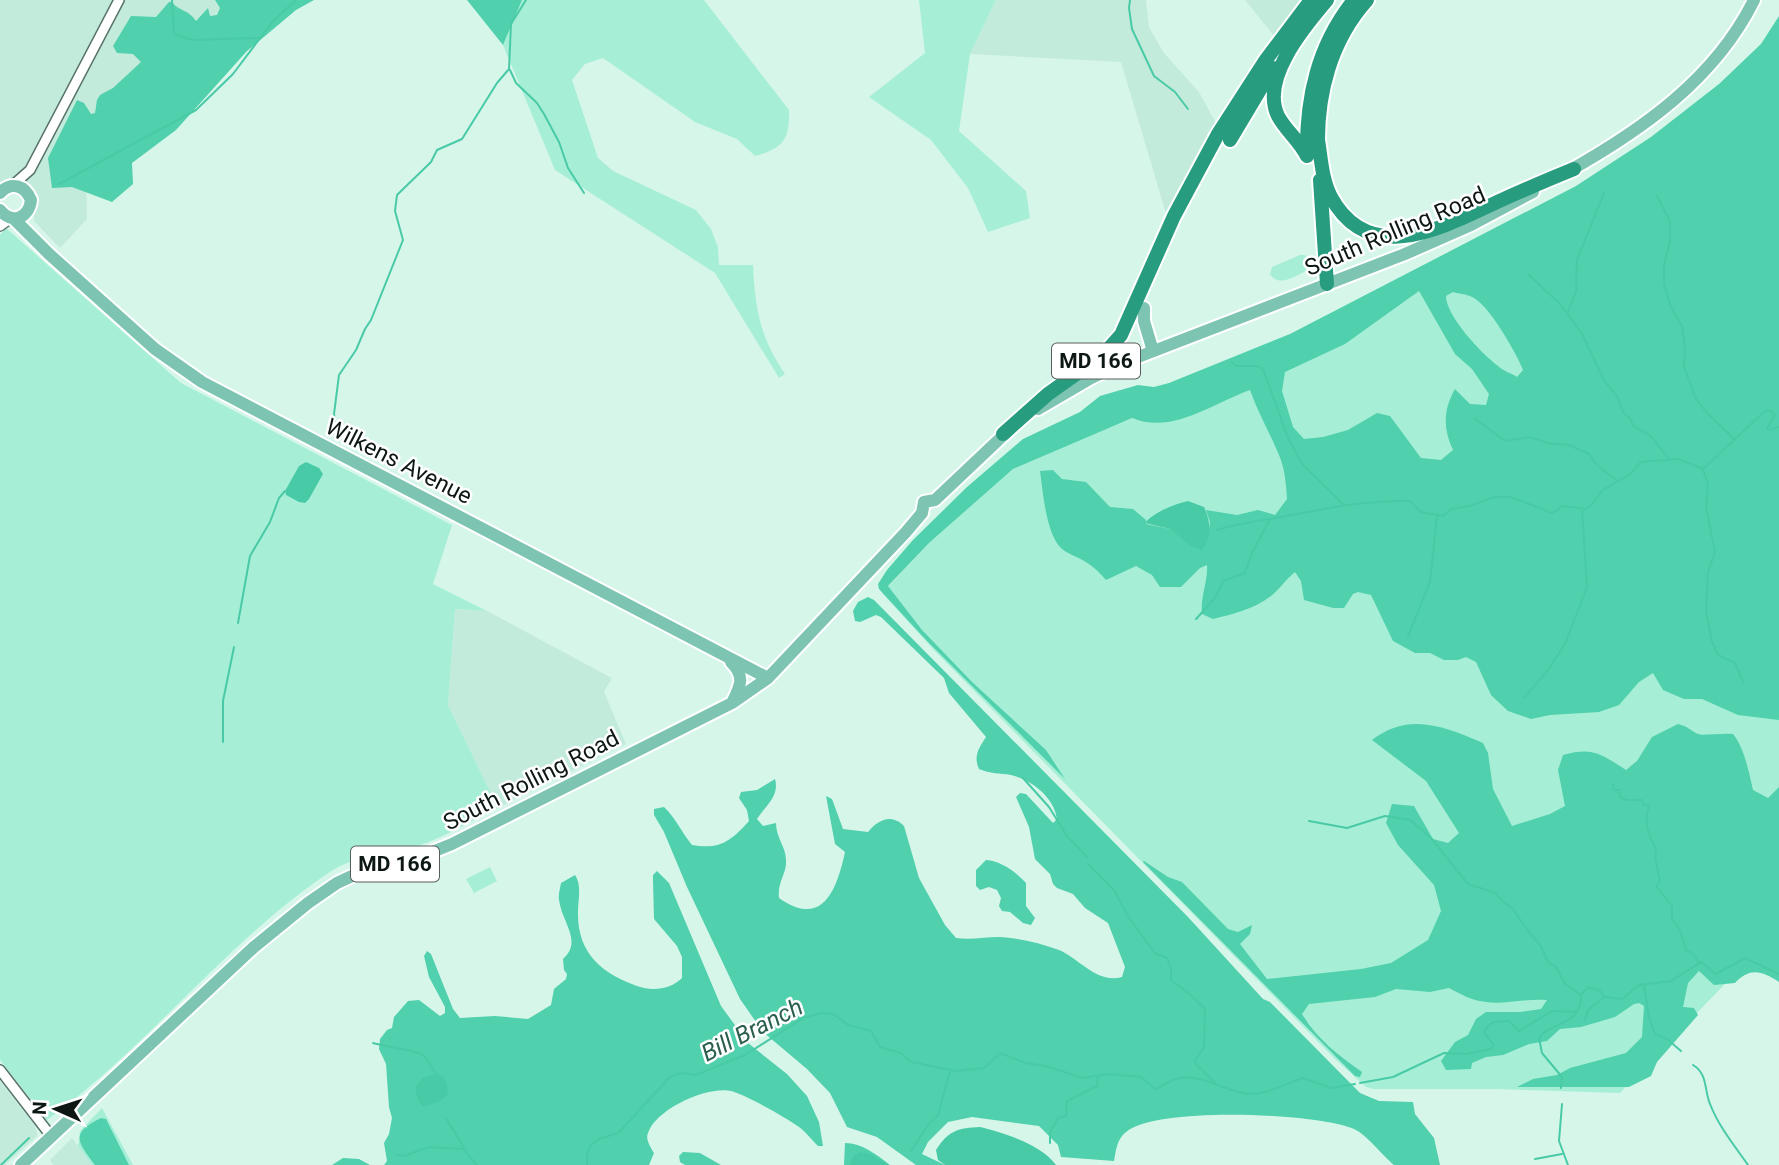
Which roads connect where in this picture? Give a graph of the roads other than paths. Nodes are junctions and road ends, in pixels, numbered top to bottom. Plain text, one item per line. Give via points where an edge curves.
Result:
1 (119, 0) edge
2 (1311, 0) edge
3 (1319, 0) edge
4 (1327, 0) edge
5 (1354, 0) edge
6 (1367, 0) edge
7 (1754, 0) edge
8 (1230, 140) dead end
9 (1318, 140) junction
10 (1574, 169) junction
11 (30, 170) junction
12 (5, 188) edge
13 (29, 193) junction
14 (27, 213) junction
15 (6, 218) edge
16 (38, 242) junction
17 (1155, 260) junction
18 (1327, 284) junction
19 (1144, 308) joint
20 (1153, 351) junction
21 (1003, 434) junction
22 (888, 549) junction
23 (720, 653) junction
24 (768, 678) junction
25 (732, 703) junction
26 (0, 1070) edge
27 (51, 1136) junction
28 (21, 1165) edge

1 - 11 street
2 - 17 highway, MD 166 via 1224,125
3 - 8 highway
4 - 5 highway via 1284,61 1274,84 1278,115 1307,156 1307,115 1316,72 1331,34
6 - 9 highway via 1342,38 1325,76
7 - 10 main road, South Rolling Road via 1730,43 1696,82
9 - 10 highway via 1325,183 1336,205 1358,226 1395,238 1459,220
9 - 18 highway
10 - 18 main road, South Rolling Road via 1471,225
11 - 12 street
11 - 13 street
12 - 13 main road via 24,188
13 - 14 main road
14 - 15 main road
14 - 16 main road, Wilkens Avenue
15 - 16 main road, Wilkens Avenue
16 - 23 main road, Wilkens Avenue via 155,349 202,382
17 - 19 highway
17 - 21 highway, MD 166 via 1112,346
18 - 20 main road, South Rolling Road / MD 166
19 - 20 main road
20 - 21 main road, South Rolling Road / MD 166 via 1070,389
21 - 22 main road, South Rolling Road / MD 166 via 905,538
21 - 22 main road, South Rolling Road / MD 166 via 989,439 924,502
22 - 24 main road, South Rolling Road / MD 166
23 - 24 main road, Wilkens Avenue
23 - 25 main road via 736,667 742,681
24 - 25 main road, South Rolling Road / MD 166
25 - 27 main road, South Rolling Road / MD 166 via 452,844 337,883 254,947
26 - 27 street
27 - 28 main road, South Rolling Road / MD 166

